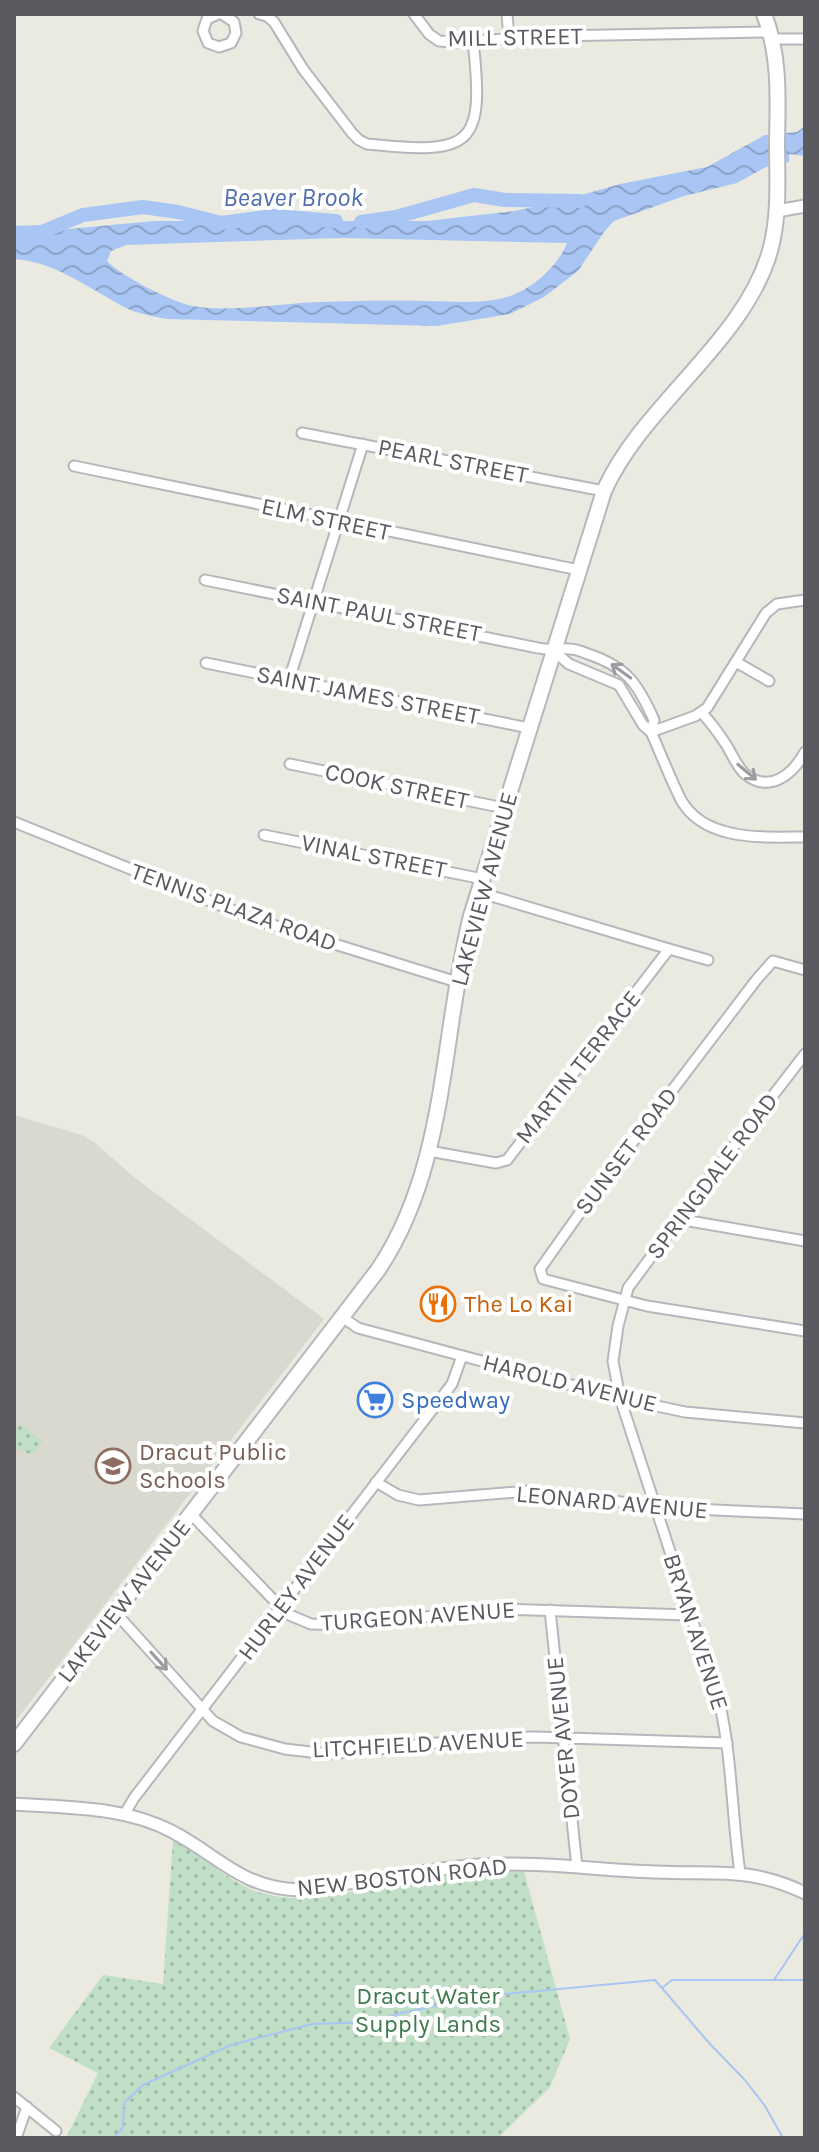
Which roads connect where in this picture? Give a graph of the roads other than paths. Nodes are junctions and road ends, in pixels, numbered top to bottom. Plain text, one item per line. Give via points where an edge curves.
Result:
1 (259, 14) edge
2 (414, 14) edge
3 (507, 14) edge
4 (764, 14) edge
5 (772, 35) junction
6 (509, 39) junction
7 (805, 39) edge
8 (473, 41) junction
9 (805, 206) edge
10 (777, 211) junction
11 (302, 433) dead end
12 (363, 444) junction
13 (74, 466) dead end
14 (604, 491) junction
15 (338, 522) junction
16 (579, 570) junction
17 (205, 580) dead end
18 (805, 600) edge
19 (314, 602) junction
20 (554, 651) junction
21 (736, 662) junction
22 (206, 663) dead end
23 (289, 680) junction
24 (769, 681) dead end
25 (702, 713) junction
26 (529, 728) junction
27 (651, 732) junction
28 (805, 752) edge
29 (290, 764) dead end
30 (504, 808) junction
31 (14, 822) edge
32 (264, 835) dead end
33 (805, 837) edge
34 (480, 886) junction
35 (669, 949) junction
36 (708, 960) dead end
37 (805, 970) edge
38 (457, 982) junction
39 (805, 1054) edge
40 (429, 1151) junction
41 (678, 1219) junction
42 (805, 1241) edge
43 (625, 1300) junction
44 (342, 1317) junction
45 (805, 1331) edge
46 (462, 1356) junction
47 (620, 1398) junction
48 (805, 1423) edge
49 (376, 1482) junction
50 (655, 1506) junction
51 (191, 1514) junction
52 (805, 1514) edge
53 (281, 1608) junction
54 (550, 1610) junction
55 (115, 1612) junction
56 (689, 1615) junction
57 (203, 1709) junction
58 (563, 1737) junction
59 (727, 1743) junction
60 (14, 1744) edge
61 (14, 1804) edge
62 (124, 1815) junction
63 (577, 1867) junction
64 (740, 1873) junction
65 (805, 1893) edge
66 (14, 2097) edge
67 (27, 2107) junction
68 (56, 2131) dead end
69 (16, 2138) edge

1 - 8 street via 274,22 352,133 367,144 435,148 462,138 477,110
2 - 8 street, MILL STREET via 439,41
3 - 6 street
4 - 5 main road, LAKEVIEW AVENUE
5 - 6 street, MILL STREET
5 - 7 street, MILL STREET
5 - 10 main road, LAKEVIEW AVENUE
6 - 8 street, MILL STREET
9 - 10 street
10 - 14 main road, LAKEVIEW AVENUE via 768,258 747,301 626,451
11 - 12 street, PEARL STREET
12 - 14 street, PEARL STREET
12 - 15 street
13 - 15 street, ELM STREET
14 - 16 main road, LAKEVIEW AVENUE
15 - 16 street, ELM STREET
15 - 19 street
16 - 20 main road, LAKEVIEW AVENUE
17 - 19 street, SAINT PAUL STREET
18 - 21 street via 772,608
19 - 20 street, SAINT PAUL STREET
19 - 23 street
20 - 26 main road, LAKEVIEW AVENUE
20 - 27 street via 569,664 619,685
27 -> 20 street via 654,720 632,679 616,665 571,648
21 - 24 street
21 - 25 street
22 - 23 street, SAINT JAMES STREET
23 - 26 street, SAINT JAMES STREET
25 - 27 street
25 -> 28 street via 740,768 754,779 782,779
26 - 30 main road, LAKEVIEW AVENUE
27 - 33 street via 682,802 695,817 735,833
29 - 30 street, COOK STREET
30 - 34 main road, LAKEVIEW AVENUE
31 - 38 street, TENNIS PLAZA ROAD via 257,920
32 - 34 street, VINAL STREET
34 - 35 street
34 - 38 main road, LAKEVIEW AVENUE
35 - 36 street
35 - 40 street, MARTIN TERRACE via 507,1160 496,1163
37 - 43 street, SUNSET ROAD via 774,961 757,979 540,1269 543,1279
38 - 40 main road, LAKEVIEW AVENUE
39 - 41 street, SPRINGDALE ROAD
40 - 44 main road, LAKEVIEW AVENUE via 400,1234
41 - 42 street
41 - 43 street, SPRINGDALE ROAD via 628,1288
43 - 45 street
43 - 47 street, SPRINGDALE ROAD via 613,1361
44 - 46 street, HAROLD AVENUE via 358,1328
44 - 51 main road, LAKEVIEW AVENUE
46 - 47 street, HAROLD AVENUE
46 - 49 street, HURLEY AVENUE via 452,1384
47 - 48 street, HAROLD AVENUE via 685,1412
47 - 50 street, BRYAN AVENUE
49 - 50 street, LEONARD AVENUE via 419,1500 529,1491
49 - 53 street, HURLEY AVENUE
50 - 52 street, LEONARD AVENUE
50 - 56 street, BRYAN AVENUE
51 - 53 street, TURGEON AVENUE
51 - 55 main road, LAKEVIEW AVENUE
53 - 54 street, TURGEON AVENUE via 318,1625 499,1609
53 - 57 street, HURLEY AVENUE
54 - 56 street, TURGEON AVENUE
54 - 58 street, DOYER AVENUE
55 -> 57 street, LITCHFIELD AVENUE
55 - 60 main road, LAKEVIEW AVENUE
56 - 59 street, BRYAN AVENUE via 720,1705
57 - 58 street, LITCHFIELD AVENUE via 241,1737 328,1754 487,1738
57 - 62 street, HURLEY AVENUE
58 - 59 street, LITCHFIELD AVENUE
58 - 63 street, DOYER AVENUE
59 - 64 street, BRYAN AVENUE
61 - 62 street, NEW BOSTON ROAD
62 - 63 street, NEW BOSTON ROAD via 170,1830 276,1890 479,1865
63 - 64 street, NEW BOSTON ROAD
64 - 65 street, NEW BOSTON ROAD via 771,1878
66 - 67 street
67 - 68 street
67 - 69 street

